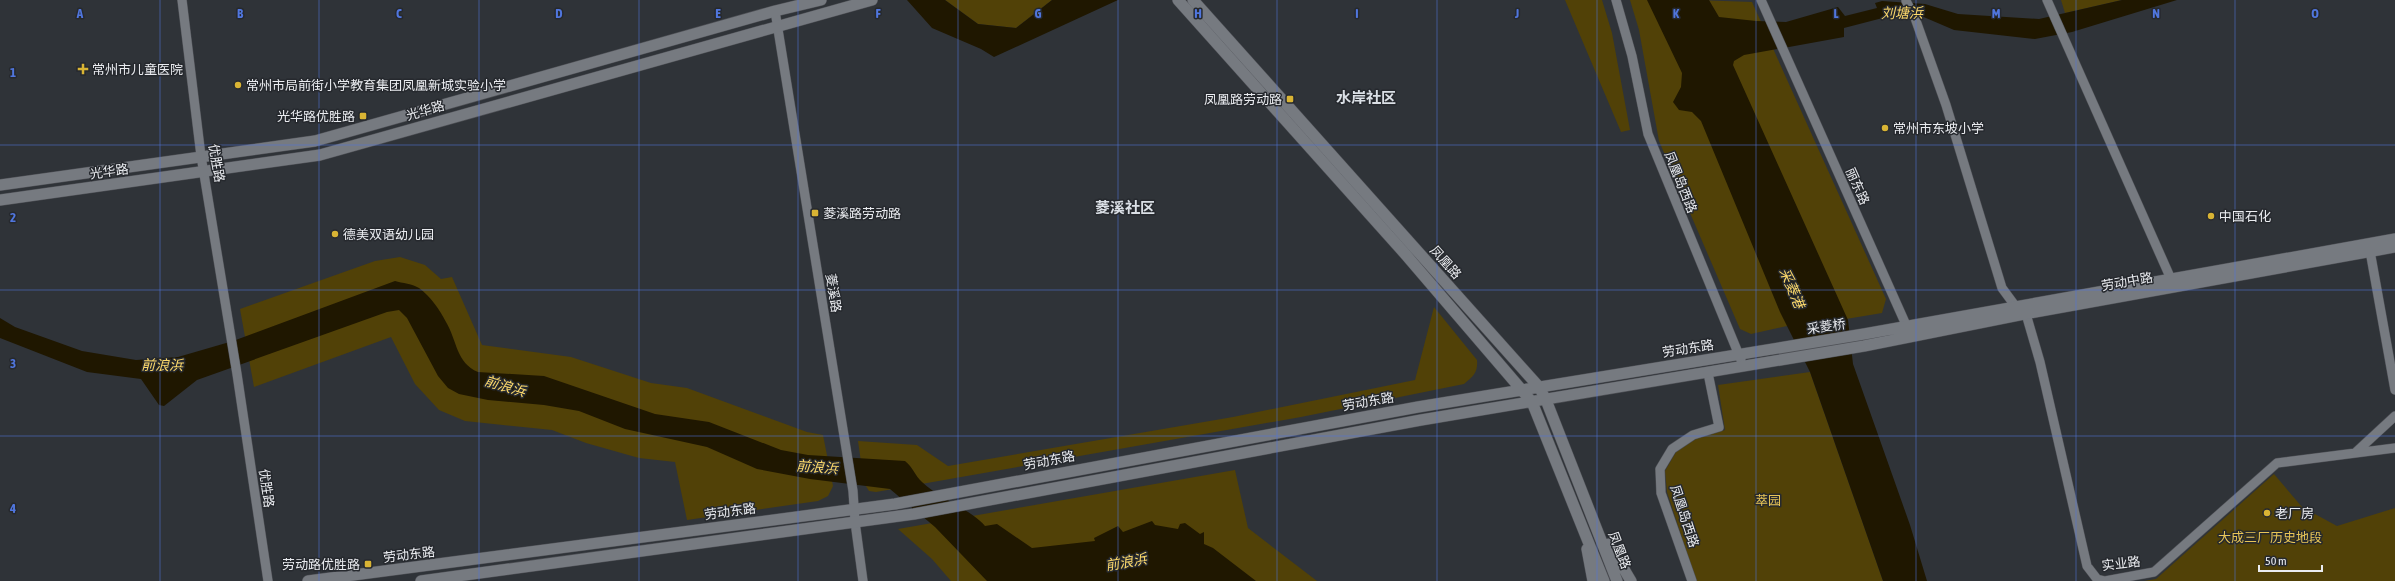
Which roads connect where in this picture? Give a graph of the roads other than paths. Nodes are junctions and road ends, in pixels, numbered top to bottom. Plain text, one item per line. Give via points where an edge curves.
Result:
1 (182, 0) edge
2 (821, 0) edge
3 (872, 0) edge
4 (1178, 0) edge
5 (1192, 0) edge
6 (1616, 0) edge
7 (1761, 0) edge
8 (2047, 0) edge
9 (1906, 1) edge
10 (774, 11) junction
11 (778, 25) junction
12 (201, 156) junction
13 (205, 172) junction
14 (0, 185) edge
15 (0, 200) edge
16 (2395, 239) edge
17 (2395, 247) edge
18 (2370, 250) junction
19 (2171, 279) junction
20 (2016, 307) junction
21 (2026, 314) junction
22 (1907, 327) junction
23 (1864, 334) joint
24 (1793, 345) joint
25 (1864, 346) joint
26 (1738, 354) junction
27 (1744, 367) junction
28 (1708, 373) junction
29 (1539, 387) junction
30 (1522, 390) junction
31 (2395, 390) edge
32 (1546, 400) junction
33 (1532, 402) junction
34 (2395, 416) edge
35 (2395, 448) edge
36 (2355, 453) junction
37 (855, 508) junction
38 (1594, 520) junction
39 (855, 522) junction
40 (1583, 524) junction
41 (268, 581) edge
42 (308, 581) edge
43 (420, 581) edge
44 (863, 581) edge
45 (1592, 581) edge
46 (1604, 581) edge
47 (1617, 581) edge
48 (1631, 581) edge
49 (1692, 581) edge

1 - 12 street, 优胜路
2 - 10 main road, 光华路
3 - 11 main road, 光华路
4 - 30 main road, 凤凰路 via 1406,255
5 - 29 main road, 凤凰路
6 - 26 street, 凤凰岛西路 via 1632,56 1648,134
7 - 22 street, 丽东路
8 - 19 street
9 - 20 street via 1915,18 1946,105 1989,252 2002,288
10 - 11 street, 菱溪路
10 - 12 main road, 光华路 via 315,141
11 - 13 main road, 光华路 via 320,155
11 - 37 street, 菱溪路
12 - 13 street, 优胜路
12 - 14 main road, 光华路
13 - 15 main road, 光华路
13 - 41 street, 优胜路
16 - 19 main road, 劳动中路
17 - 18 main road, 劳动中路
18 - 21 main road, 劳动中路
18 - 31 street
19 - 20 main road, 劳动中路
20 - 21 street
20 - 22 main road, 劳动中路
21 - 25 main road, 劳动中路
21 - 36 street, 实业路 via 2040,362 2087,566 2097,579 2105,581 2154,572 2277,463
22 - 23 main road, 劳动中路
23 - 24 main road, 采菱桥
24 - 26 main road, 劳动东路
25 - 27 main road, 采菱桥
26 - 27 street, 凤凰岛西路
26 - 29 main road, 劳动东路
27 - 28 main road
28 - 32 main road
28 - 49 street, 凤凰岛西路 via 1719,427 1693,435 1672,449 1660,469 1661,493
29 - 30 main road, 劳动东路
29 - 32 main road, 凤凰路
30 - 33 main road, 凤凰路
30 - 37 main road, 劳动东路 via 1410,408 895,504
32 - 33 main road
32 - 38 main road, 凤凰路
33 - 39 main road via 914,514
33 - 40 main road, 凤凰路
34 - 36 street
35 - 36 street, 实业路
37 - 39 street, 菱溪路
37 - 42 main road, 劳动东路
38 - 47 main road, 凤凰路
38 - 48 main road
39 - 43 main road
39 - 44 street, 菱溪路
40 - 45 main road
40 - 46 main road, 凤凰路

